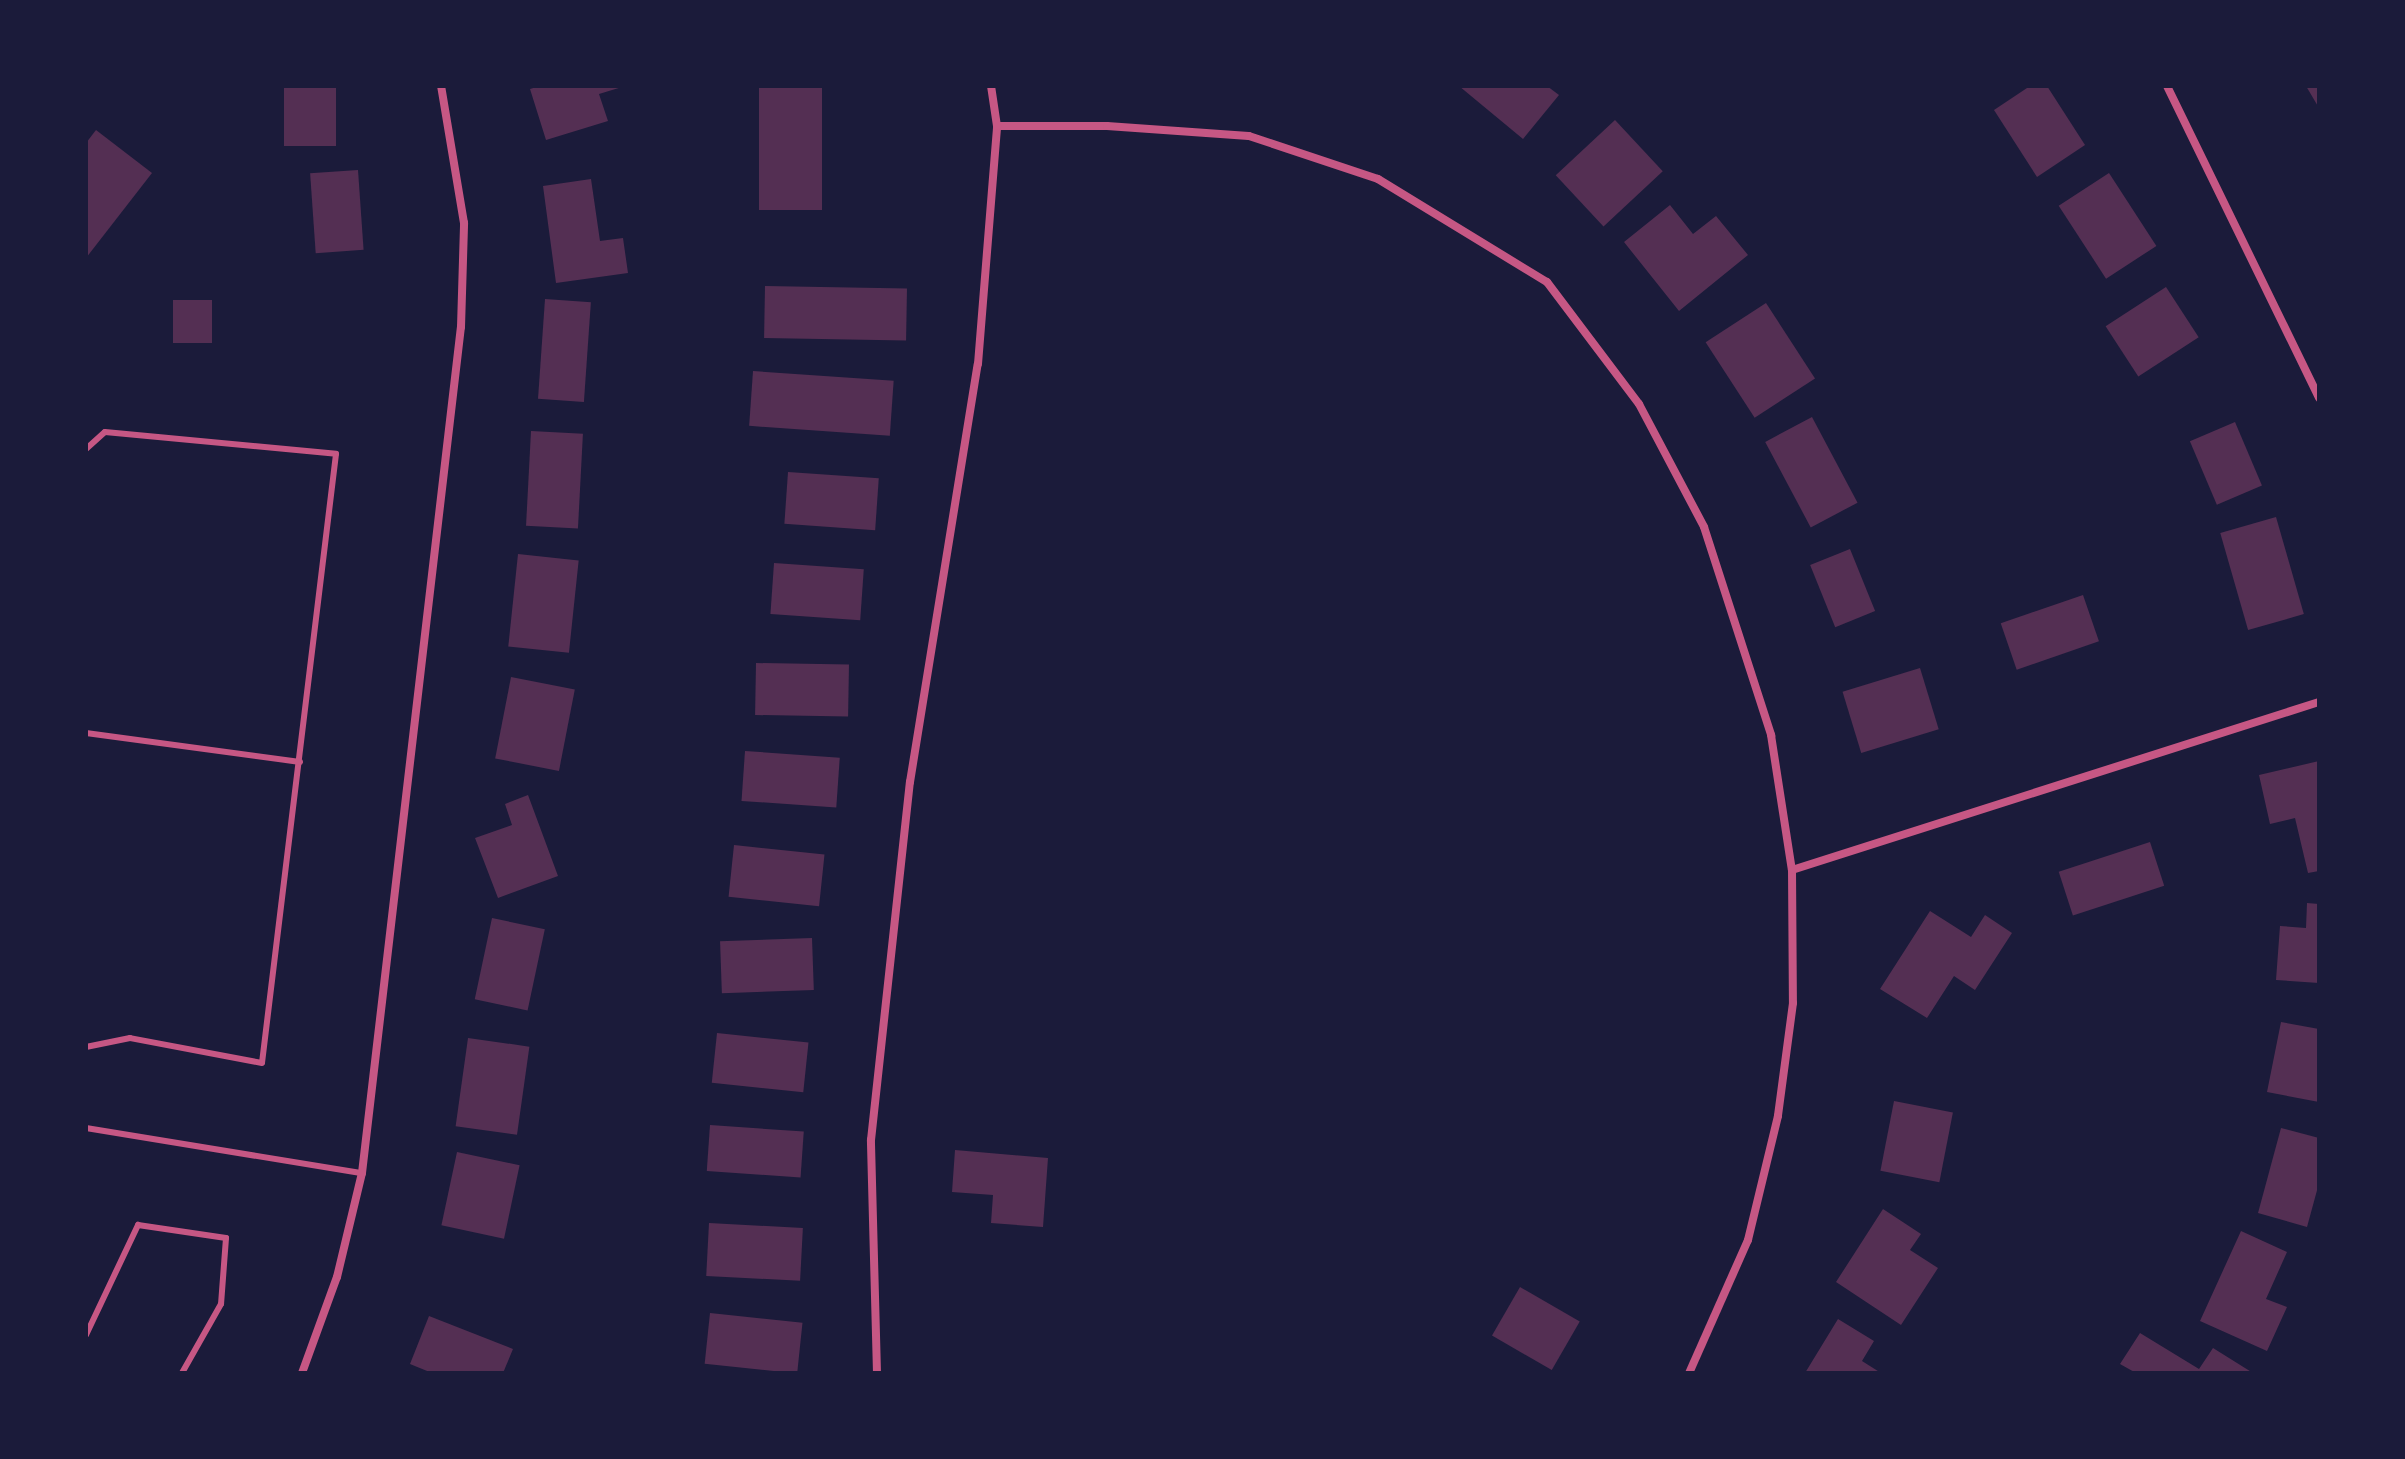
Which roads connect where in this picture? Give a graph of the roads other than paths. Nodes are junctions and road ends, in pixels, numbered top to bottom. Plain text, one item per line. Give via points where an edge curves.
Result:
1 (441, 86) edge
2 (991, 86) edge
3 (2167, 86) edge
4 (997, 126) junction
5 (2319, 398) edge
6 (86, 449) edge
7 (2319, 702) edge
8 (86, 733) edge
9 (300, 762) junction
10 (1792, 870) junction
11 (86, 1047) edge
12 (86, 1128) edge
13 (362, 1173) junction
14 (86, 1335) edge
15 (182, 1373) edge
16 (302, 1373) edge
17 (877, 1373) edge
18 (1689, 1373) edge

1 - 13 street via 464,223 461,327
2 - 4 street
3 - 5 street
4 - 10 street via 1107,126 1249,136 1378,179 1547,282 1639,404 1704,527 1771,735
4 - 17 street via 978,364 910,782 871,1140
6 - 9 lane via 105,432 336,454
7 - 10 street
8 - 9 lane
9 - 11 lane via 262,1063 130,1038
10 - 18 street via 1793,1003 1778,1116 1748,1240
12 - 13 lane
13 - 16 street via 337,1277
14 - 15 lane via 138,1225 226,1238 221,1304

